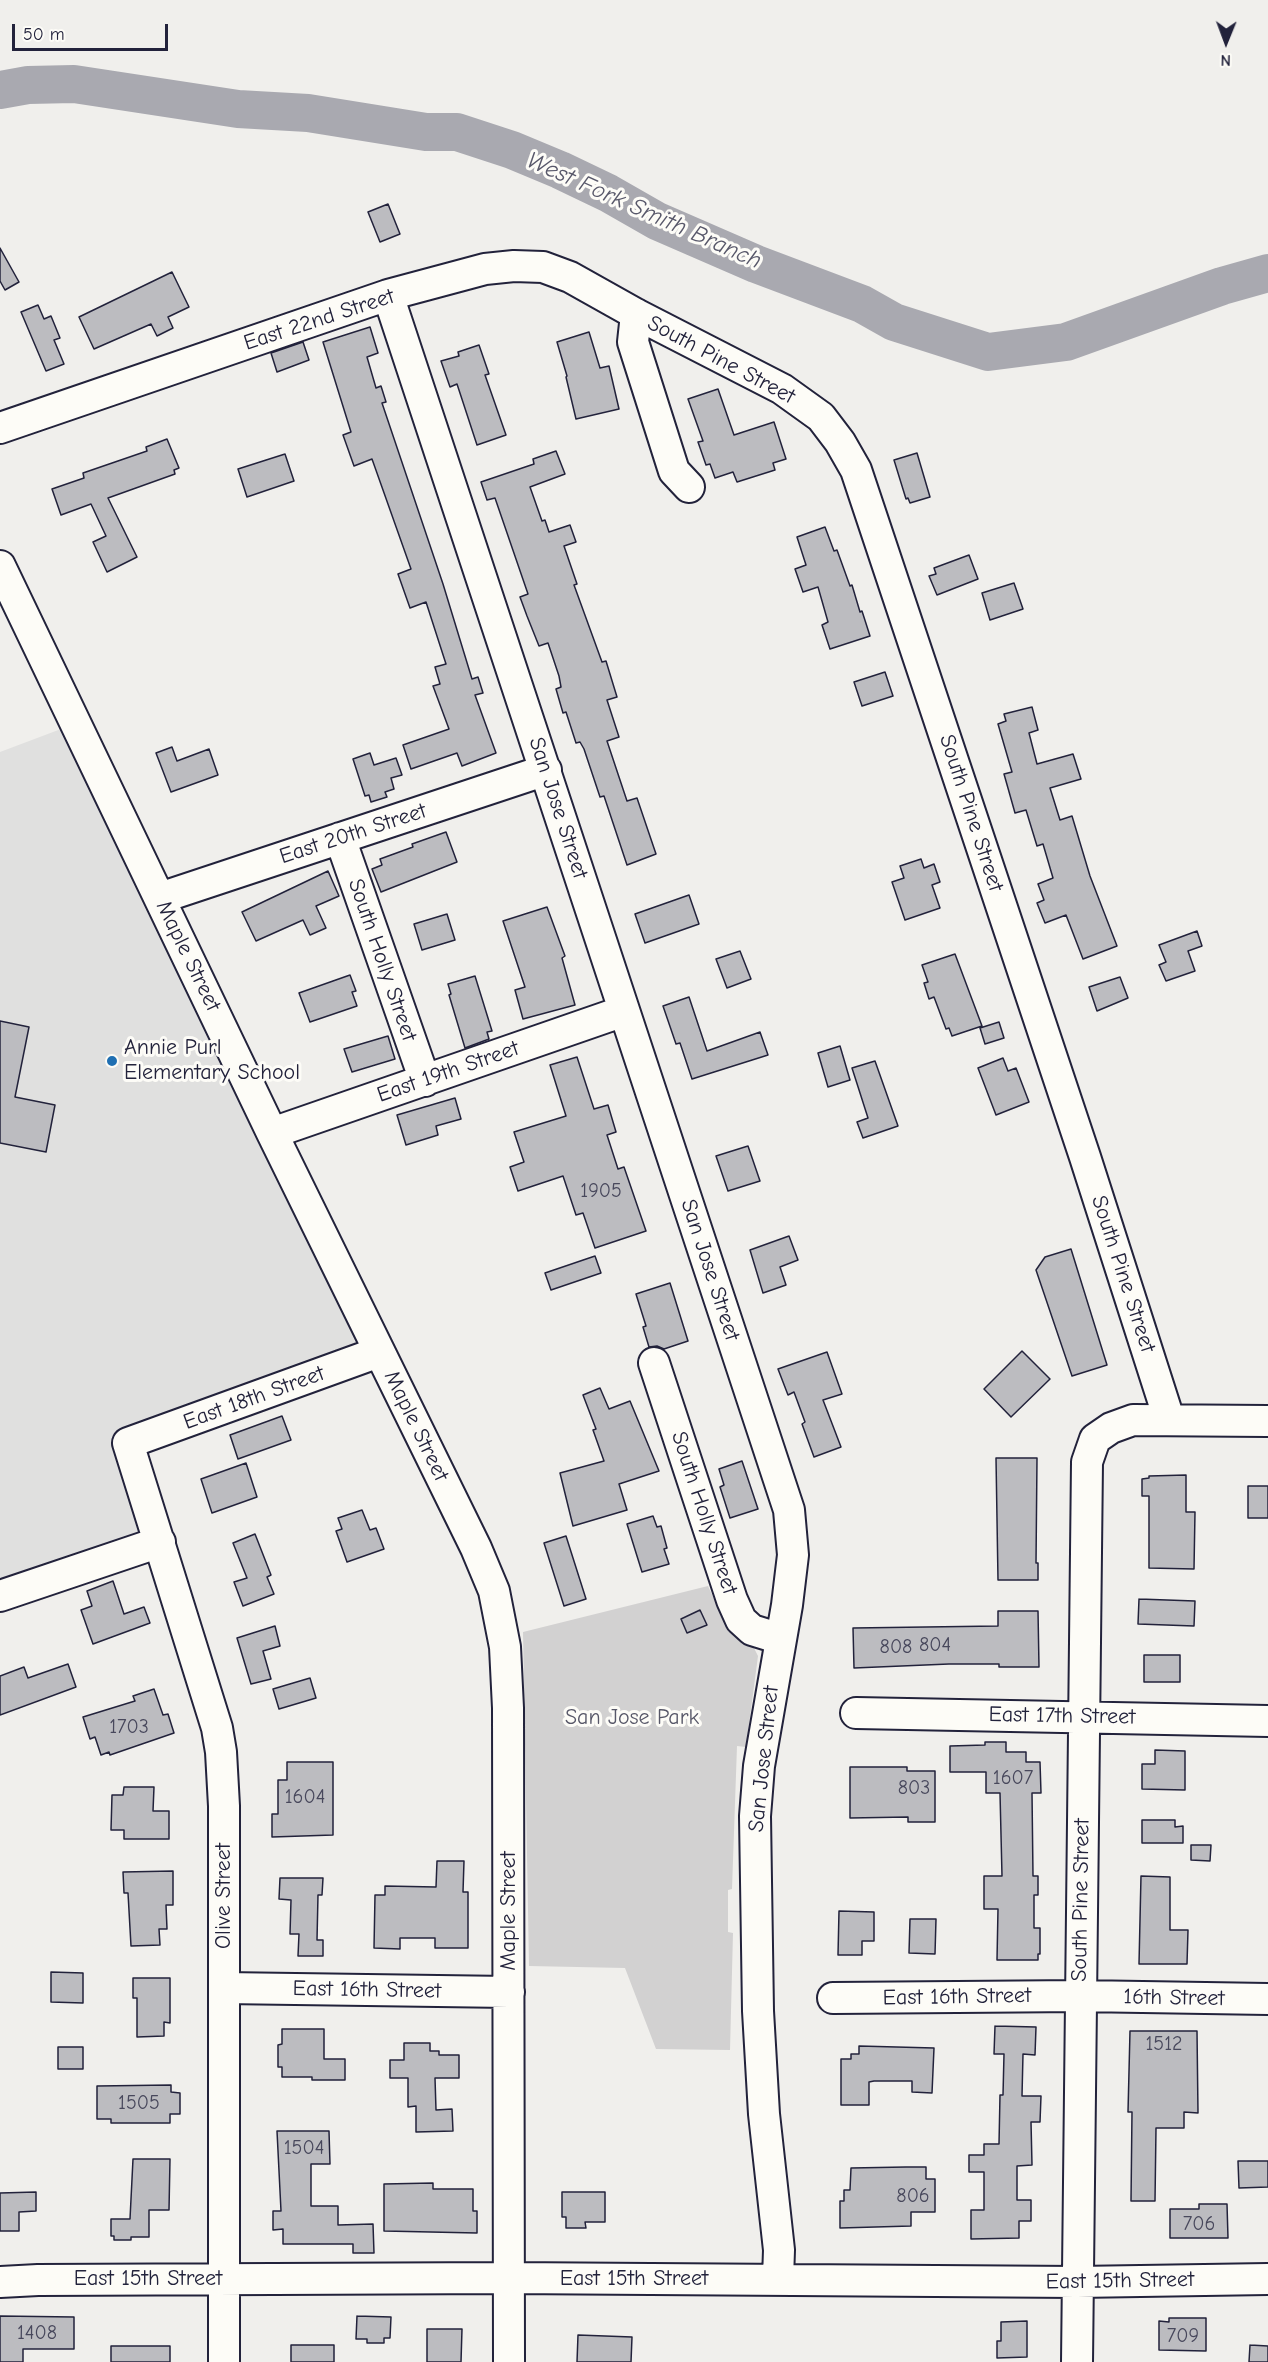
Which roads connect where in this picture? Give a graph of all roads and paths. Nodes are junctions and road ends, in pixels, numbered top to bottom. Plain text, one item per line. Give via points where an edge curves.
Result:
1 (388, 295) junction
2 (636, 314) junction
3 (0, 428) edge
4 (689, 487) dead end
5 (0, 566) edge
6 (546, 770) junction
7 (340, 838) junction
8 (160, 898) junction
9 (624, 1011) junction
10 (425, 1081) junction
11 (273, 1133) junction
12 (379, 1352) junction
13 (654, 1363) dead end
14 (1169, 1419) junction
15 (1268, 1421) edge
16 (128, 1443) joint
17 (160, 1542) junction
18 (0, 1596) edge
19 (781, 1639) junction
20 (856, 1713) dead end
21 (1084, 1717) junction
22 (1268, 1721) edge
23 (224, 1988) junction
24 (509, 1992) junction
25 (1080, 1996) junction
26 (833, 1998) dead end
27 (1268, 2000) edge
28 (509, 2278) junction
29 (224, 2279) junction
30 (778, 2279) junction
31 (1268, 2279) edge
32 (0, 2282) edge
33 (1077, 2282) junction
34 (224, 2362) edge
35 (508, 2362) edge
36 (1077, 2362) edge

1 - 2 street, East 22nd Street via 485,269 543,267 570,277
1 - 3 street, East 22nd Street
1 - 6 street, San Jose Street
2 - 4 street via 633,342 674,471
2 - 14 street, South Pine Street via 782,389 821,417 856,470
5 - 8 street, Maple Street
6 - 7 street, East 20th Street
6 - 9 street, San Jose Street
7 - 8 street, East 20th Street
7 - 10 street, South Holly Street
8 - 11 street, Maple Street
9 - 10 street, East 19th Street
9 - 19 street, San Jose Street via 789,1510 793,1555
10 - 11 street, East 19th Street
11 - 12 street, Maple Street
12 - 16 street, East 18th Street
12 - 24 street, Maple Street via 494,1591 505,1647 508,1708
13 - 19 street, South Holly Street via 741,1620 752,1630
14 - 15 street
14 - 21 street, South Pine Street via 1133,1420 1111,1428 1095,1439 1087,1462
16 - 17 street, Olive Street
17 - 18 street
17 - 23 street, Olive Street via 221,1752
19 - 30 street, San Jose Street via 759,1766 754,1881 760,2057 779,2250
20 - 21 street, East 17th Street
21 - 22 street, East 17th Street
21 - 25 street, South Pine Street
23 - 24 street, East 16th Street
23 - 29 street, Olive Street
24 - 28 street, Maple Street
25 - 26 street, East 16th Street
25 - 27 street, 16th Street
25 - 33 street, South Pine Street
28 - 29 street, East 15th Street
28 - 30 street, East 15th Street
28 - 35 street, Maple Street
29 - 32 street, East 15th Street
29 - 34 street, Olive Street
30 - 33 street, East 15th Street
31 - 33 street, East 15th Street
33 - 36 street, South Pine Street

